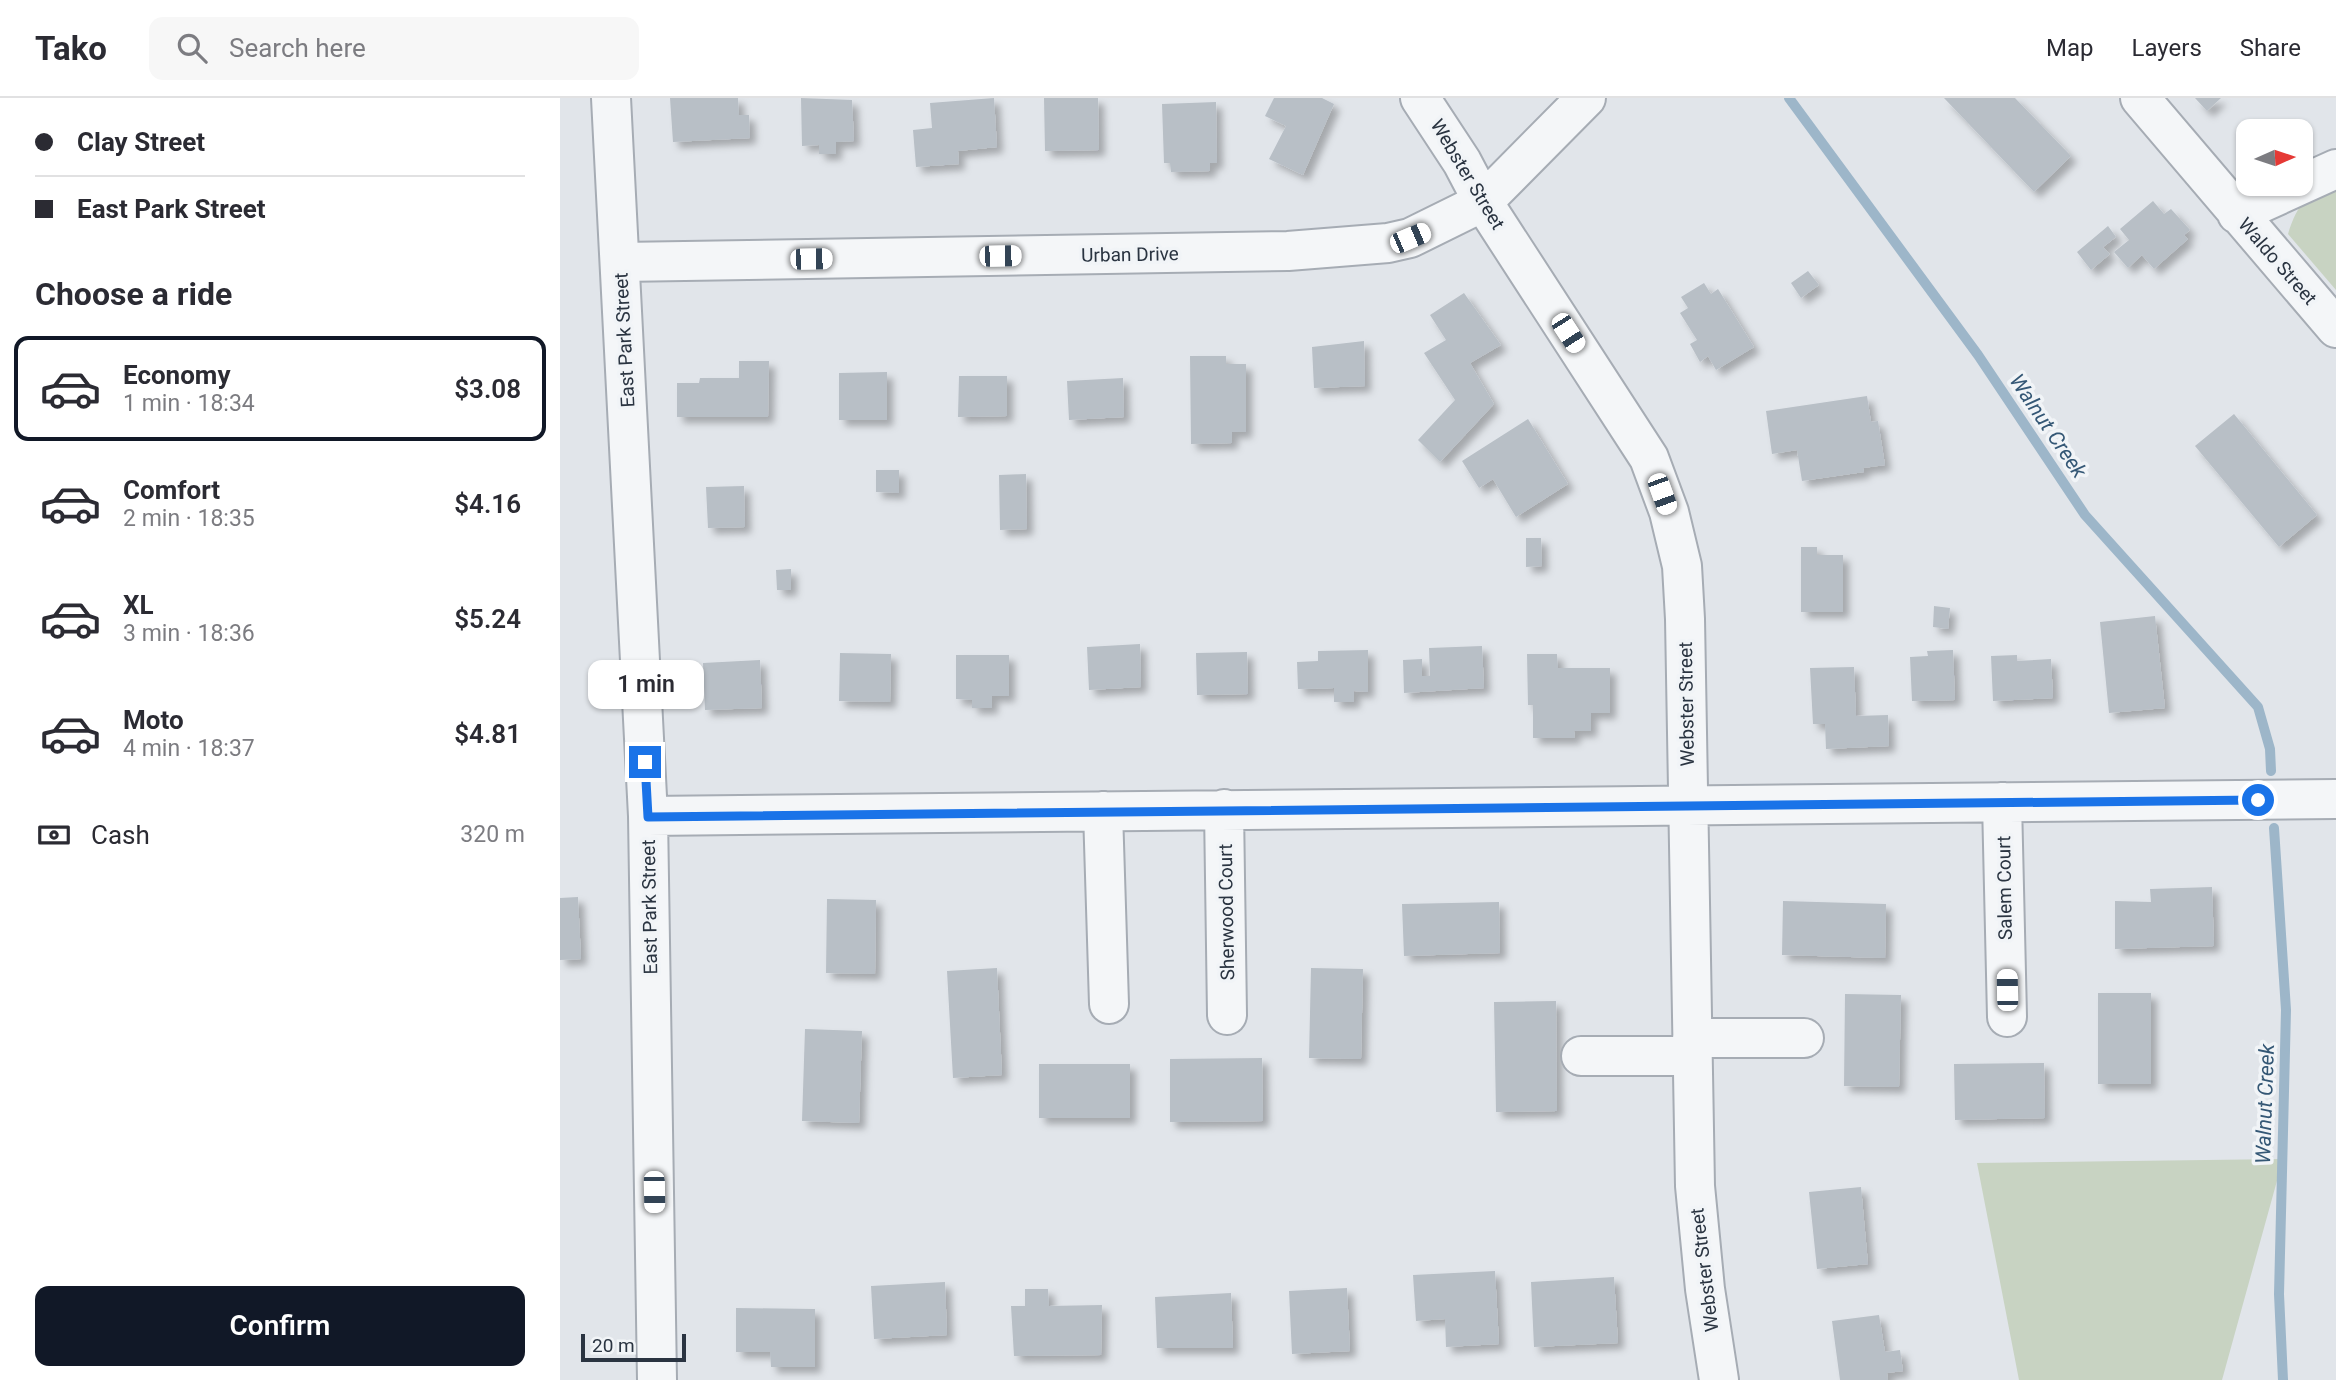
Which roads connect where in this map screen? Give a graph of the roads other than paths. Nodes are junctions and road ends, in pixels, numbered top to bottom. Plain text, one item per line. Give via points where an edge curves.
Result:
1 (611, 98) edge
2 (1420, 98) edge
3 (1586, 98) edge
4 (2140, 98) edge
5 (2336, 169) edge
6 (1483, 202) junction
7 (2237, 214) junction
8 (621, 262) junction
9 (2336, 328) edge
10 (2336, 799) edge
11 (2002, 802) junction
12 (1688, 807) junction
13 (1224, 808) junction
14 (1103, 811) junction
15 (648, 817) junction
16 (1109, 1004) dead end
17 (1227, 1015) dead end
18 (2007, 1017) dead end
19 (1804, 1038) dead end
20 (1692, 1047) junction
21 (1581, 1056) dead end
22 (657, 1380) edge
23 (1719, 1380) edge

1 - 8 street, East Park Street
2 - 6 street, Webster Street
3 - 6 street, Urban Drive
4 - 7 street, Waldo Street
5 - 7 street
6 - 8 street, Urban Drive via 1410,238 1287,251
6 - 12 street, Webster Street via 1649,458 1669,512 1682,566
7 - 9 street, Waldo Street
8 - 15 street, East Park Street
10 - 11 street
11 - 12 street
11 - 18 street, Salem Court
12 - 13 street
12 - 20 street, Webster Street
13 - 14 street
13 - 17 street, Sherwood Court
14 - 15 street
14 - 16 street
15 - 22 street, East Park Street
19 - 20 street
20 - 21 street
20 - 23 street, Webster Street via 1695,1186

